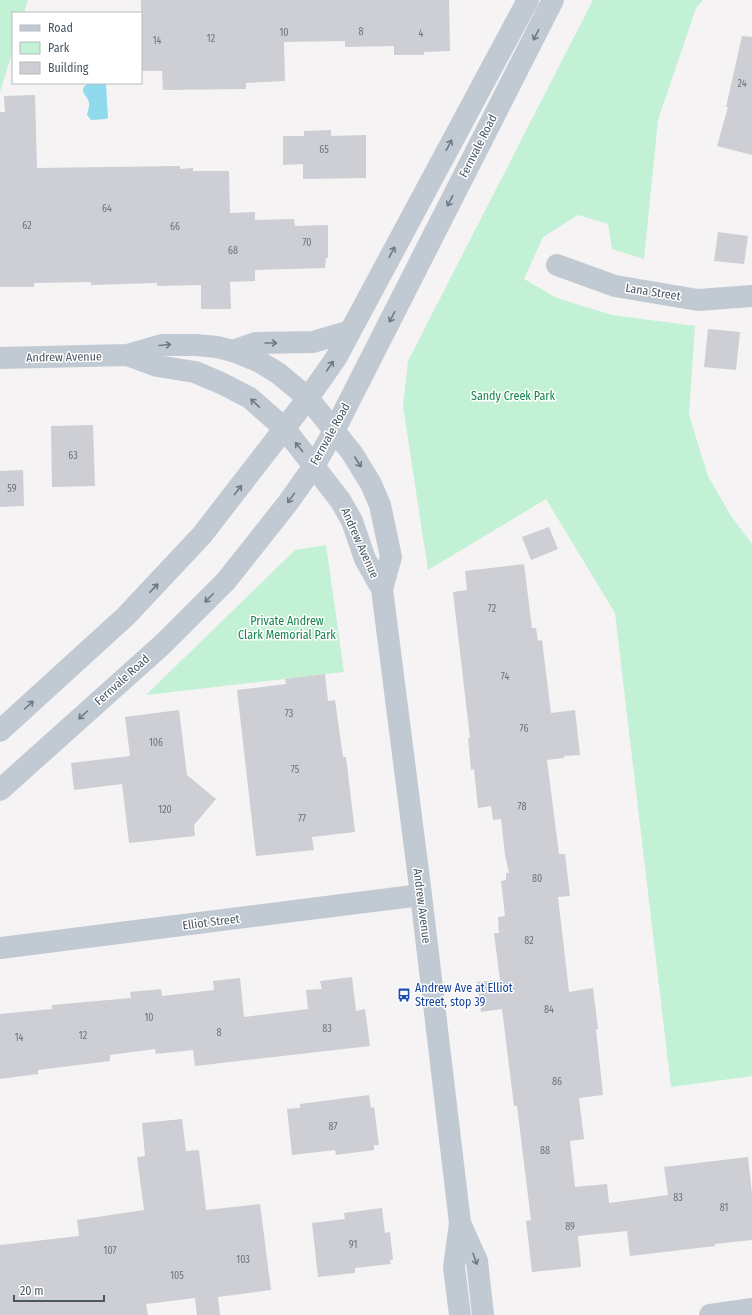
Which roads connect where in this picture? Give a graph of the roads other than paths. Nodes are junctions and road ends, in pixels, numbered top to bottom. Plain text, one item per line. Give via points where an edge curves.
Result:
1 (528, 0) edge
2 (552, 0) edge
3 (557, 265) dead end
4 (752, 296) edge
5 (350, 331) junction
6 (233, 351) junction
7 (127, 355) junction
8 (0, 358) edge
9 (308, 398) junction
10 (285, 429) junction
11 (334, 431) junction
12 (314, 466) junction
13 (382, 590) junction
14 (0, 731) edge
15 (0, 790) edge
16 (421, 895) junction
17 (0, 948) edge
18 (460, 1223) junction
19 (752, 1309) edge
20 (457, 1311) edge
21 (487, 1312) edge
22 (710, 1315) edge

5 -> 1 street, Fernvale Road
2 -> 11 street, Fernvale Road
3 - 4 street, Lana Street via 615,286 698,300
6 -> 5 street via 256,343 313,342
9 -> 5 street, Fernvale Road via 336,358
7 -> 6 street, Andrew Avenue via 162,345 196,345
6 - 9 street, Andrew Avenue via 278,373
7 - 8 street, Andrew Avenue
10 -> 7 street, Andrew Avenue via 250,398 221,383 195,372 157,366
9 - 10 street, Fernvale Road
9 - 11 street, Andrew Avenue
12 -> 10 street, Andrew Avenue
14 -> 10 street, Fernvale Road via 158,584 202,535
11 - 12 street, Fernvale Road
11 -> 13 street, Andrew Avenue via 372,484 380,505 391,557
12 - 13 street, Andrew Avenue via 340,500 352,521 364,559
12 -> 15 street, Fernvale Road via 226,581 163,644
13 - 16 street, Andrew Avenue
16 - 17 street, Elliot Street
16 - 18 street, Andrew Avenue
18 - 20 street, Andrew Avenue via 454,1267
18 -> 21 street, Andrew Avenue via 477,1261
19 - 22 street

